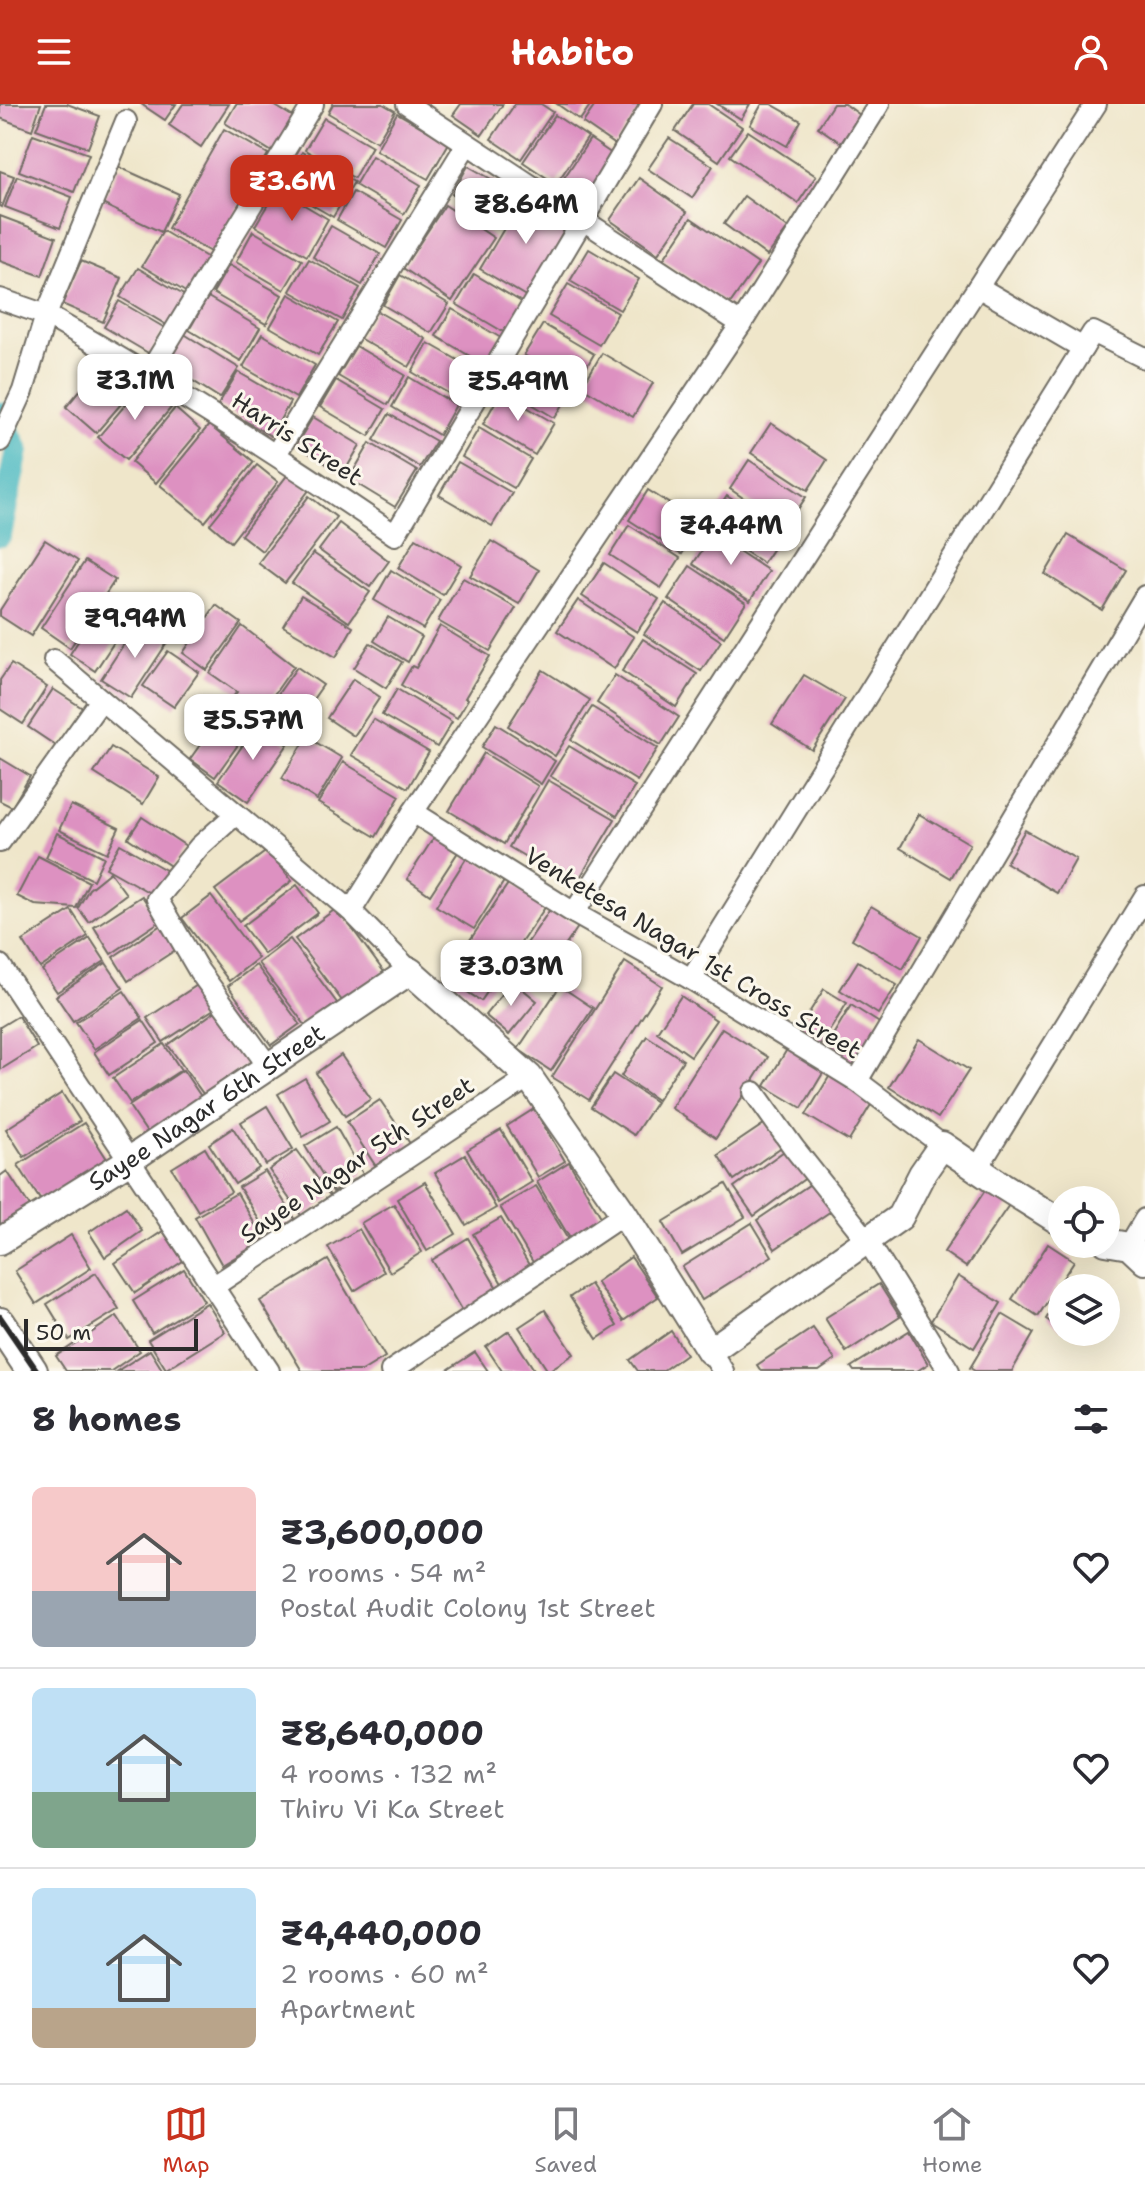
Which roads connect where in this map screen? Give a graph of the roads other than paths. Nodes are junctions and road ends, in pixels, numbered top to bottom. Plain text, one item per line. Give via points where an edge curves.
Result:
1 (313, 104) edge
2 (407, 104) edge
3 (652, 104) edge
4 (879, 104) edge
5 (1096, 104) edge
6 (126, 121) dead end
7 (467, 144) junction
8 (582, 219) junction
9 (978, 287) junction
10 (0, 299) edge
11 (46, 315) junction
12 (741, 324) junction
13 (1083, 348) junction
14 (1144, 356) edge
15 (149, 373) junction
16 (0, 441) edge
17 (276, 454) junction
18 (1145, 596) edge
19 (54, 660) dead end
20 (101, 700) junction
21 (413, 812) junction
22 (236, 814) junction
23 (0, 842) edge
24 (1145, 896) edge
25 (351, 911) junction
26 (574, 913) junction
27 (0, 965) edge
28 (410, 971) junction
29 (691, 979) junction
30 (269, 1067) junction
31 (529, 1077) junction
32 (857, 1081) junction
33 (754, 1092) dead end
34 (942, 1145) junction
35 (130, 1160) junction
36 (977, 1169) junction
37 (624, 1214) junction
38 (1048, 1214) edge
39 (1145, 1219) edge
40 (867, 1240) junction
41 (0, 1241) edge
42 (1127, 1249) edge
43 (214, 1286) junction
44 (0, 1323) edge
45 (0, 1356) edge
46 (717, 1361) edge
47 (10, 1371) edge
48 (32, 1371) edge
49 (269, 1371) edge
50 (391, 1371) edge
51 (949, 1371) edge

1 - 15 street
2 - 7 street
3 - 8 street
4 - 12 street
5 - 9 street
6 - 11 street
7 - 8 street
7 - 17 street
8 - 12 street
8 - 17 street, Harris Street via 395,535
9 - 13 street
9 - 26 street
10 - 11 street, Harris Street
11 - 15 street, Harris Street
11 - 16 street via 23,391
12 - 21 street
13 - 14 street via 1093,332
13 - 29 street
15 - 17 street, Harris Street
18 - 32 street
19 - 20 street
20 - 22 street
20 - 23 street
21 - 25 street
21 - 26 street, Venketesa Nagar 1st Cross Street
22 - 25 street
22 - 30 street via 199,847 157,899 199,971
24 - 36 street
25 - 28 street
26 - 29 street, Venketesa Nagar 1st Cross Street
27 - 35 street
28 - 30 street, Sayee Nagar 6th Street
28 - 31 street
29 - 32 street, Venketesa Nagar 1st Cross Street
30 - 35 street, Sayee Nagar 6th Street
31 - 37 street
31 - 43 street, Sayee Nagar 5th Street
32 - 34 street, Venketesa Nagar 1st Cross Street
33 - 40 street
34 - 36 street
34 - 40 street via 900,1217
35 - 41 street, Sayee Nagar 6th Street
35 - 43 street
36 - 38 street
37 - 46 street
37 - 50 street
39 - 42 street
40 - 46 street
40 - 51 street
43 - 49 street
44 - 48 main road
45 - 47 main road

